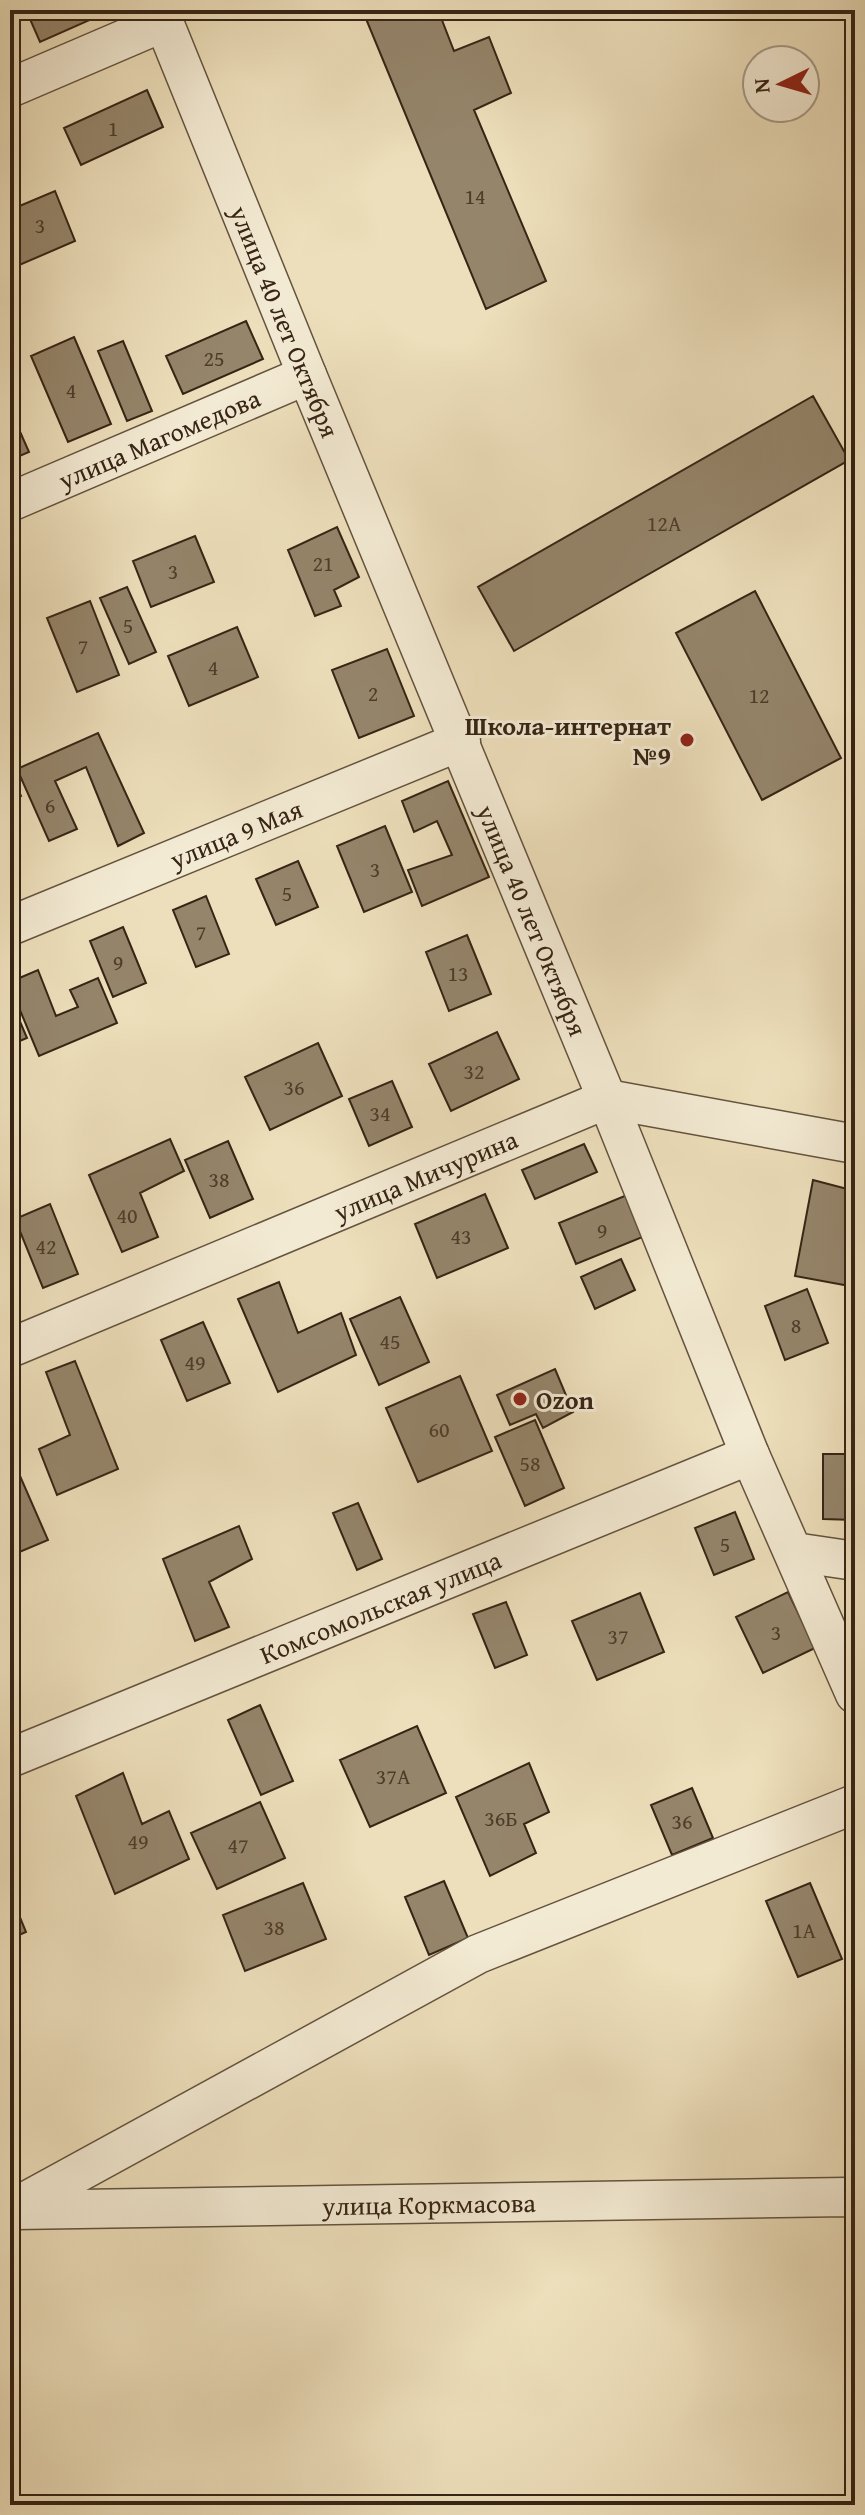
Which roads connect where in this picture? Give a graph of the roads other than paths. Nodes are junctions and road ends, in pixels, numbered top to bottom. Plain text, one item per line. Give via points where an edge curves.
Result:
1 (162, 16) edge
2 (10, 88) edge
3 (307, 375) junction
4 (10, 502) edge
5 (461, 741) junction
6 (10, 926) edge
7 (607, 1099) junction
8 (855, 1144) edge
9 (10, 1348) edge
10 (750, 1455) junction
11 (794, 1552) junction
12 (855, 1561) edge
13 (855, 1694) edge
14 (10, 1758) edge
15 (855, 1804) edge
16 (852, 2193) edge
17 (10, 2210) edge

1 - 2 street
1 - 3 street, улица 40 лет Октября
3 - 4 street, улица Магомедова
3 - 5 street, улица 40 лет Октября
5 - 6 street, улица 9 Мая
5 - 7 street, улица 40 лет Октября
7 - 8 street
7 - 9 street, улица Мичурина
7 - 10 street, улица 40 лет Октября
10 - 11 street, улица 40 лет Октября
10 - 14 street, Комсомольская улица
11 - 12 street
11 - 13 street, улица 40 лет Октября
15 - 17 street via 478,1954
16 - 17 street, улица Коркмасова

